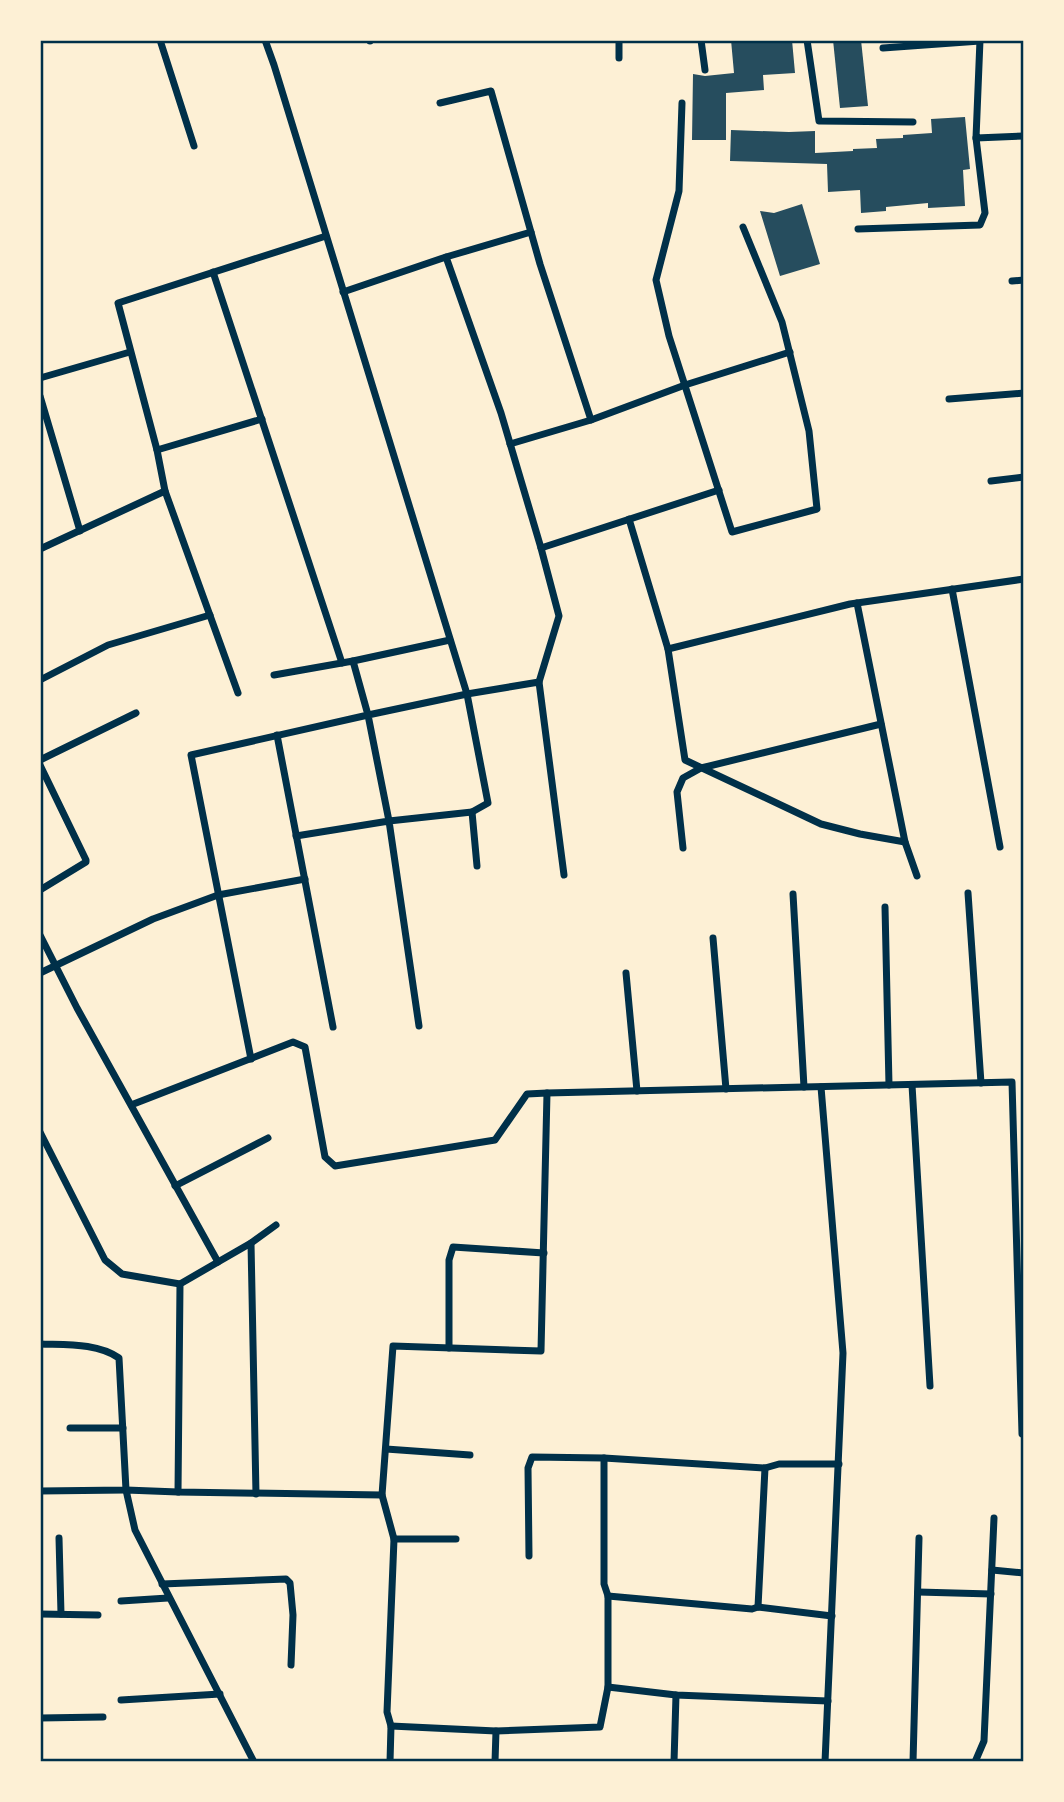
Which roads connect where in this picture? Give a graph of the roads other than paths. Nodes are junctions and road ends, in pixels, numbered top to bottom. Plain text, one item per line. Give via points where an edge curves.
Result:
1 (160, 40) edge
2 (265, 40) edge
3 (619, 40) edge
4 (701, 40) edge
5 (807, 40) edge
6 (980, 41) edge
7 (883, 48) dead end
8 (619, 58) dead end
9 (705, 70) dead end
10 (440, 103) dead end
11 (682, 103) dead end
12 (913, 122) dead end
13 (1024, 136) edge
14 (976, 138) junction
15 (194, 146) dead end
16 (743, 227) dead end
17 (858, 229) dead end
18 (531, 232) junction
19 (326, 236) junction
20 (446, 257) junction
21 (213, 272) junction
22 (1024, 280) edge
23 (1012, 281) dead end
24 (343, 292) junction
25 (130, 352) junction
26 (790, 352) junction
27 (40, 378) edge
28 (685, 385) junction
29 (1024, 393) edge
30 (40, 396) edge
31 (949, 399) dead end
32 (262, 419) junction
33 (591, 420) junction
34 (510, 444) junction
35 (157, 450) junction
36 (1024, 477) edge
37 (990, 481) dead end
38 (719, 490) junction
39 (165, 491) junction
40 (629, 520) junction
41 (80, 531) junction
42 (541, 548) junction
43 (40, 549) edge
44 (1024, 579) edge
45 (952, 589) junction
46 (857, 603) junction
47 (210, 615) junction
48 (450, 640) junction
49 (668, 649) junction
50 (353, 661) junction
51 (342, 663) junction
52 (274, 675) dead end
53 (40, 680) edge
54 (539, 682) junction
55 (238, 692) dead end
56 (467, 694) junction
57 (136, 713) dead end
58 (368, 715) junction
59 (881, 724) junction
60 (277, 735) junction
61 (40, 760) edge
62 (40, 765) edge
63 (701, 768) junction
64 (472, 812) junction
65 (389, 821) junction
66 (296, 836) junction
67 (905, 842) junction
68 (1000, 847) dead end
69 (683, 848) dead end
70 (477, 866) dead end
71 (564, 875) dead end
72 (917, 876) dead end
73 (305, 879) junction
74 (40, 890) edge
75 (968, 893) dead end
76 (793, 894) dead end
77 (218, 895) junction
78 (885, 907) dead end
79 (40, 935) edge
80 (713, 937) dead end
81 (57, 966) junction
82 (626, 973) dead end
83 (40, 974) edge
84 (419, 1026) dead end
85 (333, 1027) dead end
86 (251, 1059) junction
87 (981, 1083) junction
88 (890, 1085) junction
89 (912, 1085) junction
90 (804, 1087) junction
91 (821, 1087) junction
92 (726, 1089) junction
93 (637, 1091) junction
94 (548, 1093) junction
95 (131, 1105) junction
96 (40, 1132) edge
97 (268, 1138) dead end
98 (175, 1186) junction
99 (276, 1225) dead end
100 (251, 1243) junction
101 (1020, 1246) edge
102 (544, 1253) junction
103 (218, 1262) junction
104 (180, 1284) junction
105 (40, 1344) edge
106 (449, 1348) junction
107 (930, 1386) dead end
108 (70, 1428) dead end
109 (123, 1428) junction
110 (1022, 1434) dead end
111 (386, 1449) junction
112 (470, 1455) dead end
113 (604, 1458) junction
114 (839, 1464) junction
115 (765, 1468) junction
116 (126, 1490) junction
117 (40, 1491) edge
118 (178, 1492) junction
119 (256, 1493) junction
120 (382, 1495) junction
121 (994, 1518) dead end
122 (59, 1538) dead end
123 (919, 1538) dead end
124 (394, 1539) junction
125 (456, 1539) dead end
126 (530, 1556) dead end
127 (992, 1570) junction
128 (1024, 1573) edge
129 (162, 1584) junction
130 (918, 1592) junction
131 (991, 1594) junction
132 (608, 1596) junction
133 (168, 1598) junction
134 (121, 1601) dead end
135 (758, 1606) junction
136 (40, 1614) edge
137 (61, 1614) junction
138 (98, 1615) dead end
139 (832, 1616) junction
140 (291, 1665) dead end
141 (608, 1687) junction
142 (220, 1694) junction
143 (676, 1695) junction
144 (121, 1700) dead end
145 (828, 1701) junction
146 (103, 1717) dead end
147 (40, 1718) edge
148 (391, 1726) junction
149 (496, 1731) junction
150 (254, 1762) edge
151 (390, 1762) edge
152 (495, 1762) edge
153 (674, 1762) edge
154 (825, 1762) edge
155 (913, 1762) edge
156 (975, 1762) edge

1 - 15 street
2 - 19 street
3 - 8 street
4 - 9 street
5 - 12 street via 819,121
6 - 7 street
6 - 14 street
10 - 18 street via 491,91
11 - 28 street via 679,191 656,280
13 - 14 street
14 - 17 street via 985,213 980,225
16 - 26 street
18 - 20 street
18 - 33 street
19 - 21 street
19 - 24 street
20 - 24 street
20 - 34 street
21 - 25 street via 118,303
21 - 32 street
22 - 23 street
24 - 48 street
25 - 27 street
25 - 35 street
26 - 28 street
26 - 38 street via 809,431 817,509 732,533
28 - 33 street
28 - 38 street
29 - 31 street
30 - 41 street
32 - 35 street
32 - 51 street
33 - 34 street
34 - 42 street
35 - 39 street
36 - 37 street
38 - 40 street
39 - 41 street
39 - 47 street
40 - 42 street
40 - 49 street
41 - 43 street
42 - 54 street via 559,616
44 - 45 street
45 - 46 street
45 - 68 street
46 - 49 street
46 - 59 street
47 - 53 street via 108,645
47 - 55 street
48 - 50 street
48 - 56 street
49 - 63 street via 685,760
50 - 51 street
50 - 58 street
51 - 52 street
54 - 56 street
54 - 71 street
56 - 58 street
56 - 64 street via 488,803
57 - 61 street
58 - 60 street
58 - 65 street
59 - 63 street
59 - 67 street
60 - 66 street
60 - 77 street via 191,755
62 - 74 street via 86,862
63 - 67 street via 821,824
63 - 69 street via 683,778 677,792
64 - 65 street
64 - 70 street
65 - 66 street
65 - 84 street
66 - 73 street
67 - 72 street
73 - 77 street
73 - 85 street
75 - 87 street
76 - 90 street
77 - 81 street via 153,919
77 - 86 street
78 - 88 street
79 - 81 street
80 - 92 street
81 - 83 street
81 - 95 street
82 - 93 street
86 - 94 street via 293,1042 305,1047 325,1157 335,1166 495,1140 527,1094
86 - 95 street
87 - 89 street
87 - 101 street via 1012,1083
88 - 89 street
88 - 91 street
89 - 107 street
90 - 91 street
90 - 92 street
91 - 114 street via 844,1353
92 - 93 street
93 - 94 street
94 - 102 street
95 - 98 street
96 - 104 street via 105,1260 122,1274
97 - 98 street
98 - 103 street
99 - 100 street
100 - 103 street
100 - 119 street
101 - 110 street
102 - 106 street via 541,1351
102 - 106 street via 453,1247
103 - 104 street
104 - 118 street
105 - 109 street via 108,1350 119,1358
106 - 111 street via 393,1346
108 - 109 street
109 - 116 street
111 - 112 street
111 - 120 street
113 - 115 street
113 - 126 street via 532,1457 528,1468
113 - 132 street via 604,1584
114 - 115 street
114 - 139 street
115 - 135 street
116 - 117 street
116 - 118 street
116 - 129 street via 135,1530
118 - 119 street
119 - 120 street
120 - 124 street
121 - 127 street
122 - 137 street
123 - 130 street
124 - 125 street
124 - 148 street via 387,1712
127 - 128 street
127 - 131 street
129 - 133 street
129 - 140 street via 286,1579 293,1615
130 - 131 street
130 - 155 street
131 - 156 street via 984,1741
132 - 135 street
132 - 141 street
133 - 134 street
133 - 142 street
135 - 139 street
136 - 137 street
137 - 138 street
139 - 145 street
141 - 143 street
141 - 149 street via 600,1727
142 - 144 street
142 - 150 street
143 - 145 street
143 - 153 street
145 - 154 street
146 - 147 street
148 - 149 street
148 - 151 street
149 - 152 street

